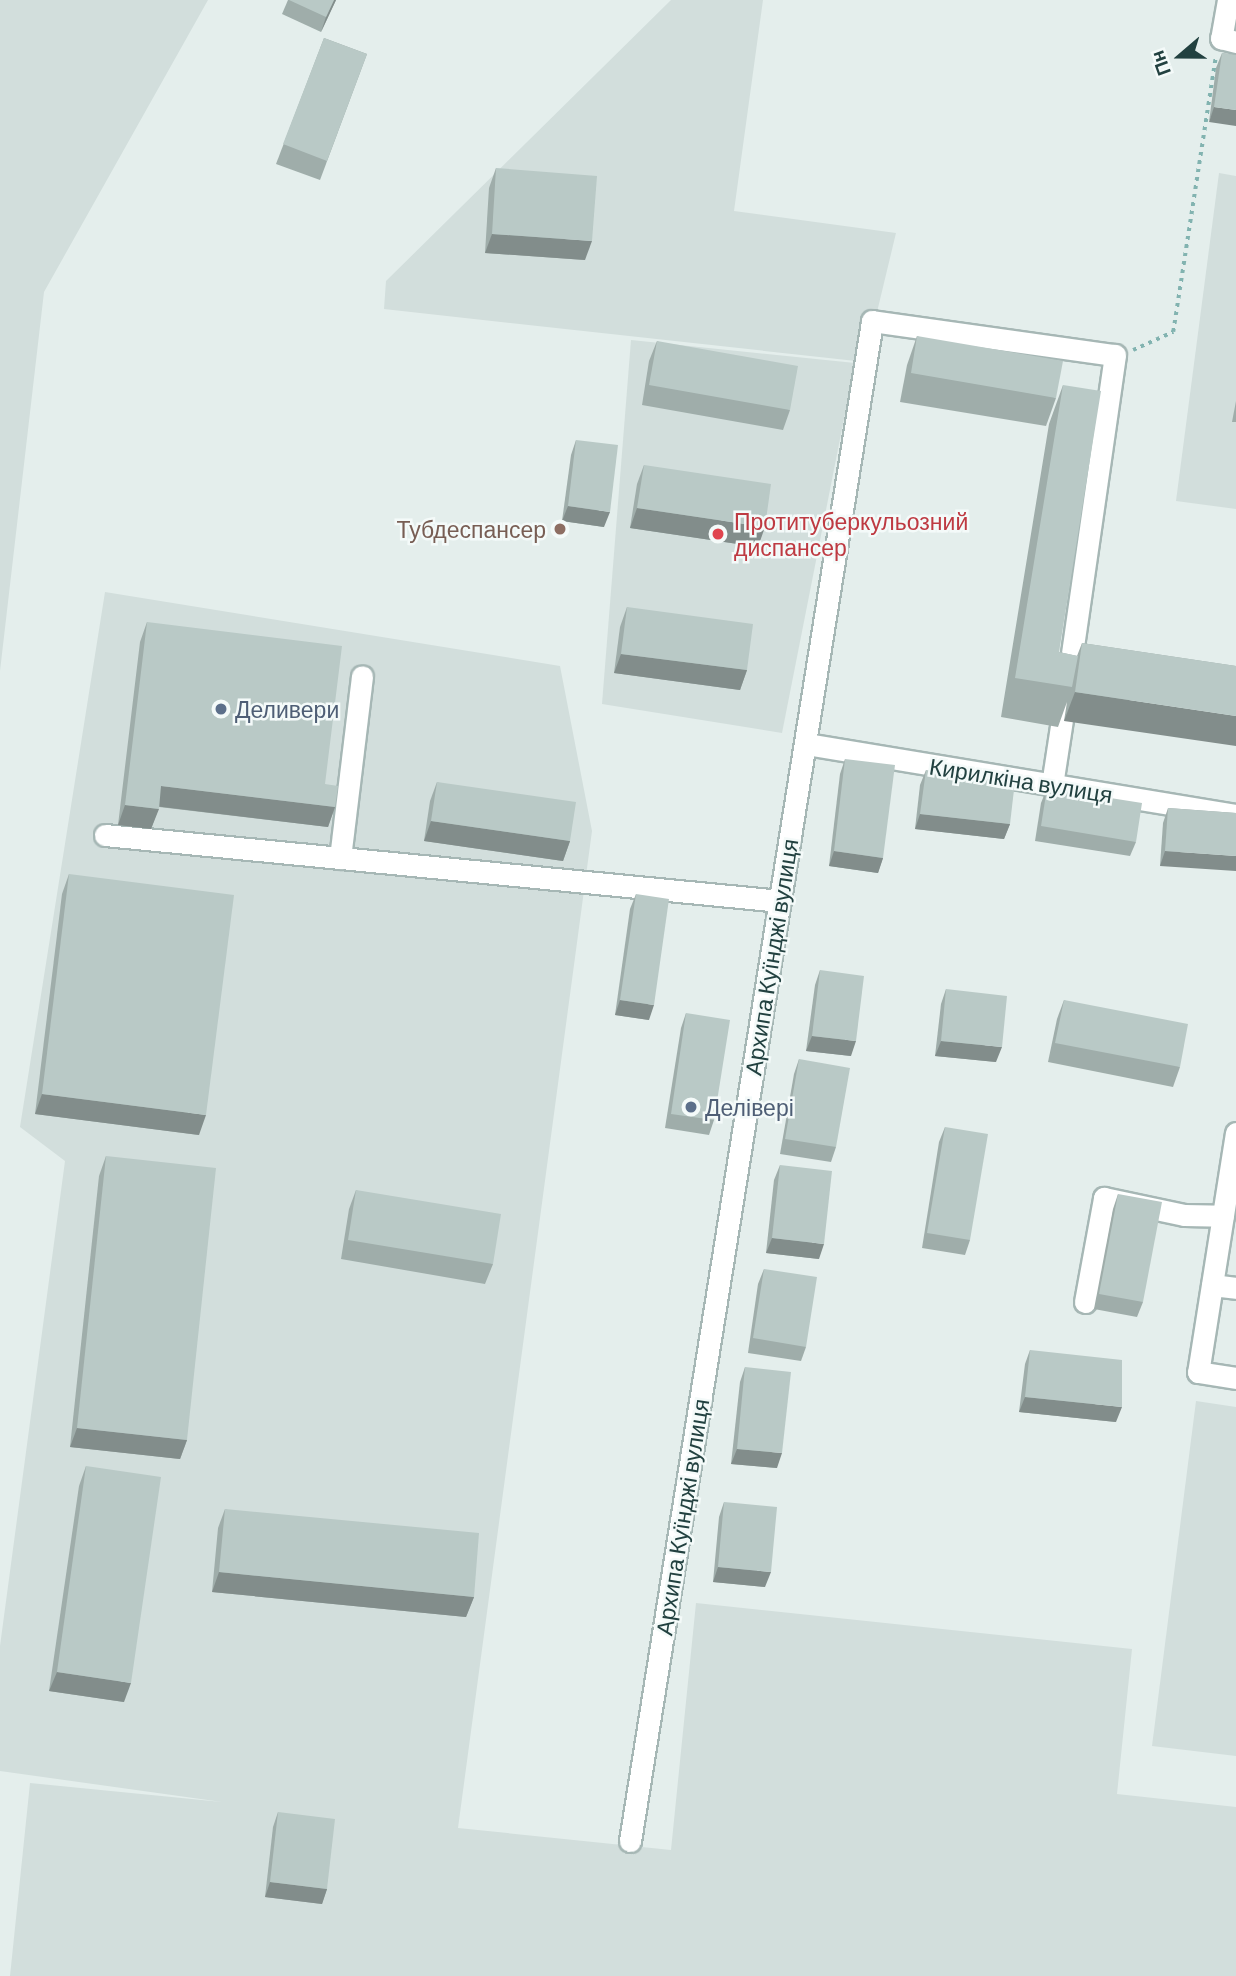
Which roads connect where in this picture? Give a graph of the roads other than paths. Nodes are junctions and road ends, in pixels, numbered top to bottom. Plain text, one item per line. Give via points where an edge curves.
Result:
1 (1228, 0) edge
2 (1229, 40) edge
3 (1072, 653) junction
4 (1099, 657) edge
5 (362, 676) dead end
6 (807, 744) junction
7 (1052, 785) junction
8 (1236, 816) edge
9 (105, 835) dead end
10 (340, 858) junction
11 (780, 901) junction
12 (1236, 1133) edge
13 (1223, 1216) junction
14 (1212, 1285) junction
15 (1236, 1288) edge
16 (1085, 1302) dead end
17 (1236, 1378) edge
18 (630, 1841) dead end

1 - 2 street
3 - 4 street
3 - 6 street, Архипа Куїнджі вулиця via 1115,355 872,321
3 - 7 street
5 - 10 street
6 - 7 street, Кирилкіна вулиця
6 - 11 street, Архипа Куїнджі вулиця
7 - 8 street, Кирилкіна вулиця
9 - 10 street
10 - 11 street
11 - 18 street, Архипа Куїнджі вулиця
12 - 13 street
13 - 14 street
13 - 16 street via 1184,1215 1104,1198
14 - 15 street
14 - 17 street via 1198,1372

